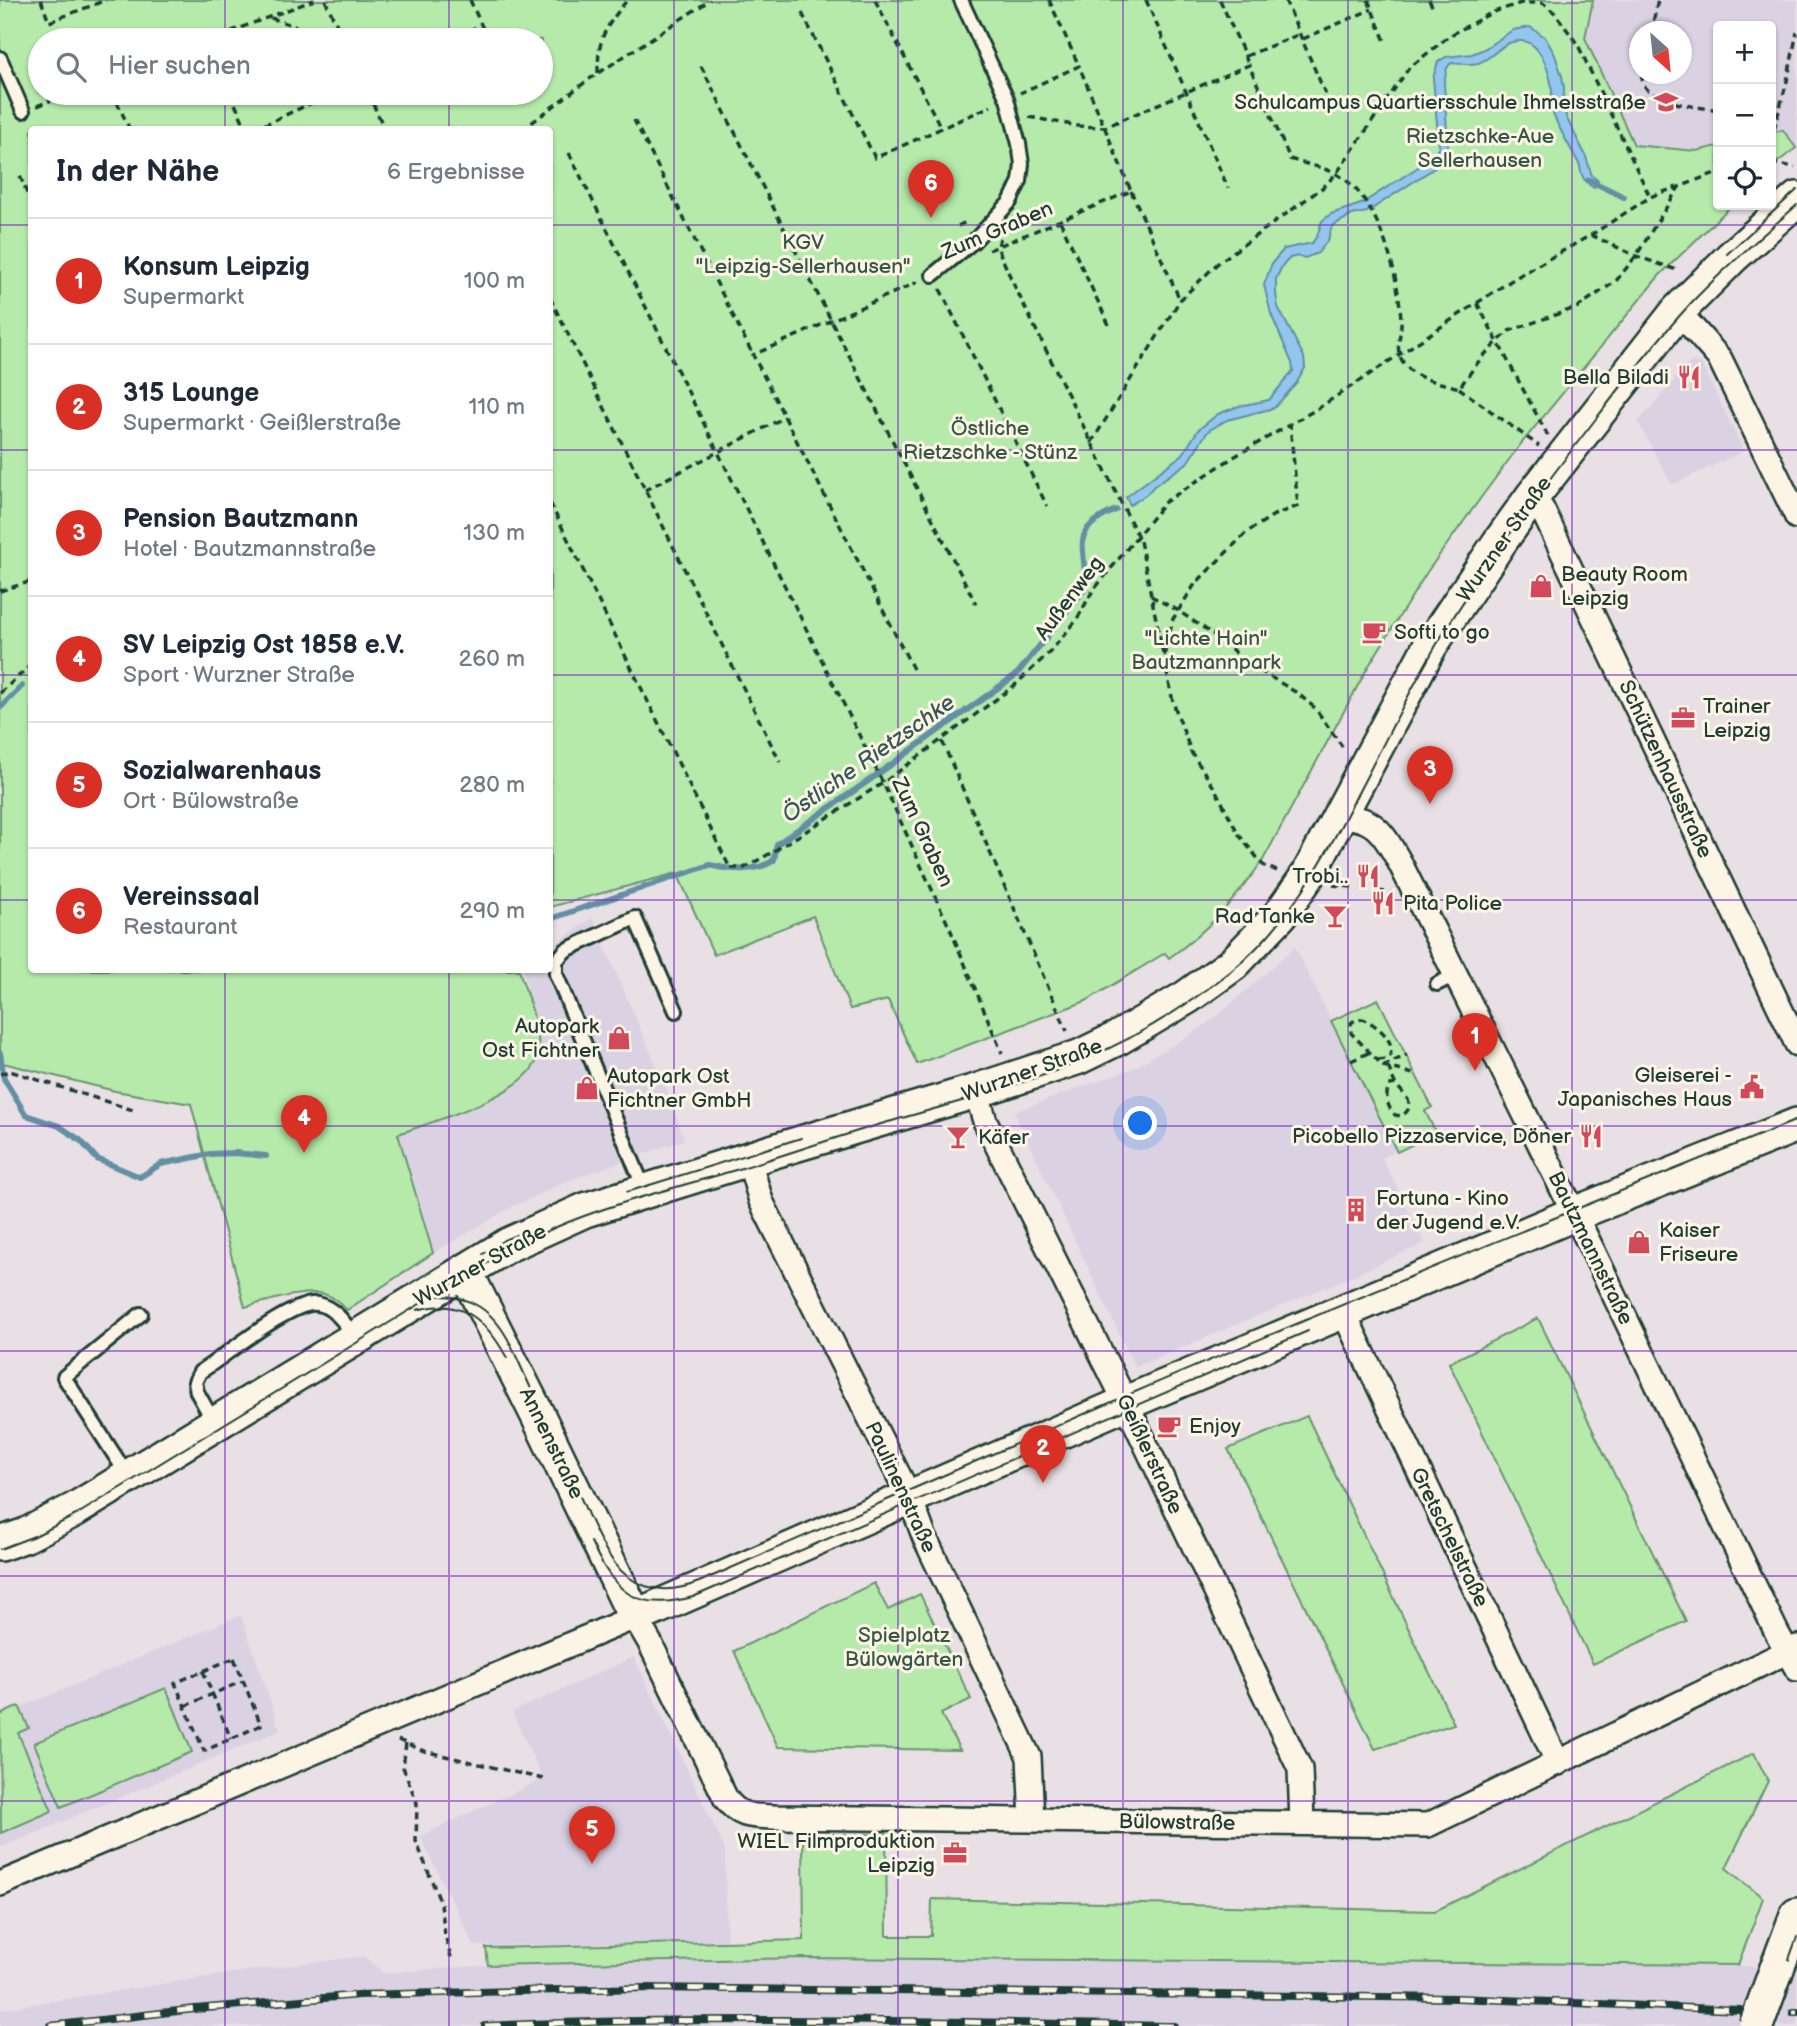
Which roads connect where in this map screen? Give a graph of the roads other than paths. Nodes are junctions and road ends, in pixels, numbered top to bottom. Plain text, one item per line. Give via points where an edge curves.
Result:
1 (961, 0) edge
2 (0, 58) edge
3 (23, 111) dead end
4 (1796, 183) edge
5 (933, 275) road end
6 (1678, 311) junction
7 (1532, 497) junction
8 (1797, 517) edge
9 (1342, 814) junction
10 (676, 1011) dead end
11 (1797, 1044) edge
12 (976, 1091) junction
13 (1797, 1125) edge
14 (749, 1160) junction
15 (645, 1191) junction
16 (1574, 1214) junction
17 (466, 1270) junction
18 (1343, 1311) junction
19 (141, 1314) dead end
20 (355, 1339) junction
21 (1126, 1403) junction
22 (215, 1424) junction
23 (128, 1476) junction
24 (910, 1498) junction
25 (0, 1544) edge
26 (635, 1617) junction
27 (1794, 1656) edge
28 (1558, 1763) junction
29 (1032, 1820) junction
30 (1302, 1823) junction
31 (0, 1884) edge
32 (1797, 1915) edge
33 (1756, 2026) edge

1 - 5 lane via 1007,99 1022,164 1010,202 974,241
2 - 3 lane
4 - 6 main road, Wurzner Straße via 1768,223
6 - 7 main road, Wurzner Straße
6 - 8 street via 1720,359
7 - 9 main road, Wurzner Straße via 1430,646
7 - 11 street, Schützenhausstraße via 1542,509
9 - 12 main road, Wurzner Straße via 1291,901 1233,964 1118,1038 1079,1057
9 - 16 street, Bautzmannstraße via 1367,822 1388,842 1446,980
10 - 15 lane via 635,918 566,950 556,961 556,974
12 - 14 main road, Wurzner Straße
12 - 21 street, Geißlerstraße via 985,1121
13 - 16 main road
14 - 15 main road, Wurzner Straße
14 - 24 street, Paulinenstraße via 761,1201
15 - 17 main road, Wurzner Straße via 575,1215
16 - 18 main road
16 - 27 street, Bautzmannstraße
17 - 20 main road, Wurzner Straße
17 - 26 main road, Annenstraße
18 - 21 main road
18 - 28 street, Gretschelstraße
19 - 23 lane via 64,1377
20 - 22 main road, Wurzner Straße
20 - 22 lane via 342,1319 316,1304 296,1308 270,1322 201,1372 195,1382
21 - 24 main road
21 - 30 street, Geißlerstraße via 1300,1769
22 - 23 main road, Wurzner Straße
23 - 25 main road, Wurzner Straße via 52,1523
24 - 26 main road
24 - 29 street, Paulinenstraße via 1029,1757
26 - 29 street, Bülowstraße via 726,1799 739,1813
26 - 31 street
27 - 28 street, Bülowstraße
28 - 30 street, Bülowstraße via 1428,1825
29 - 30 street, Bülowstraße
32 - 33 main road, bridge

